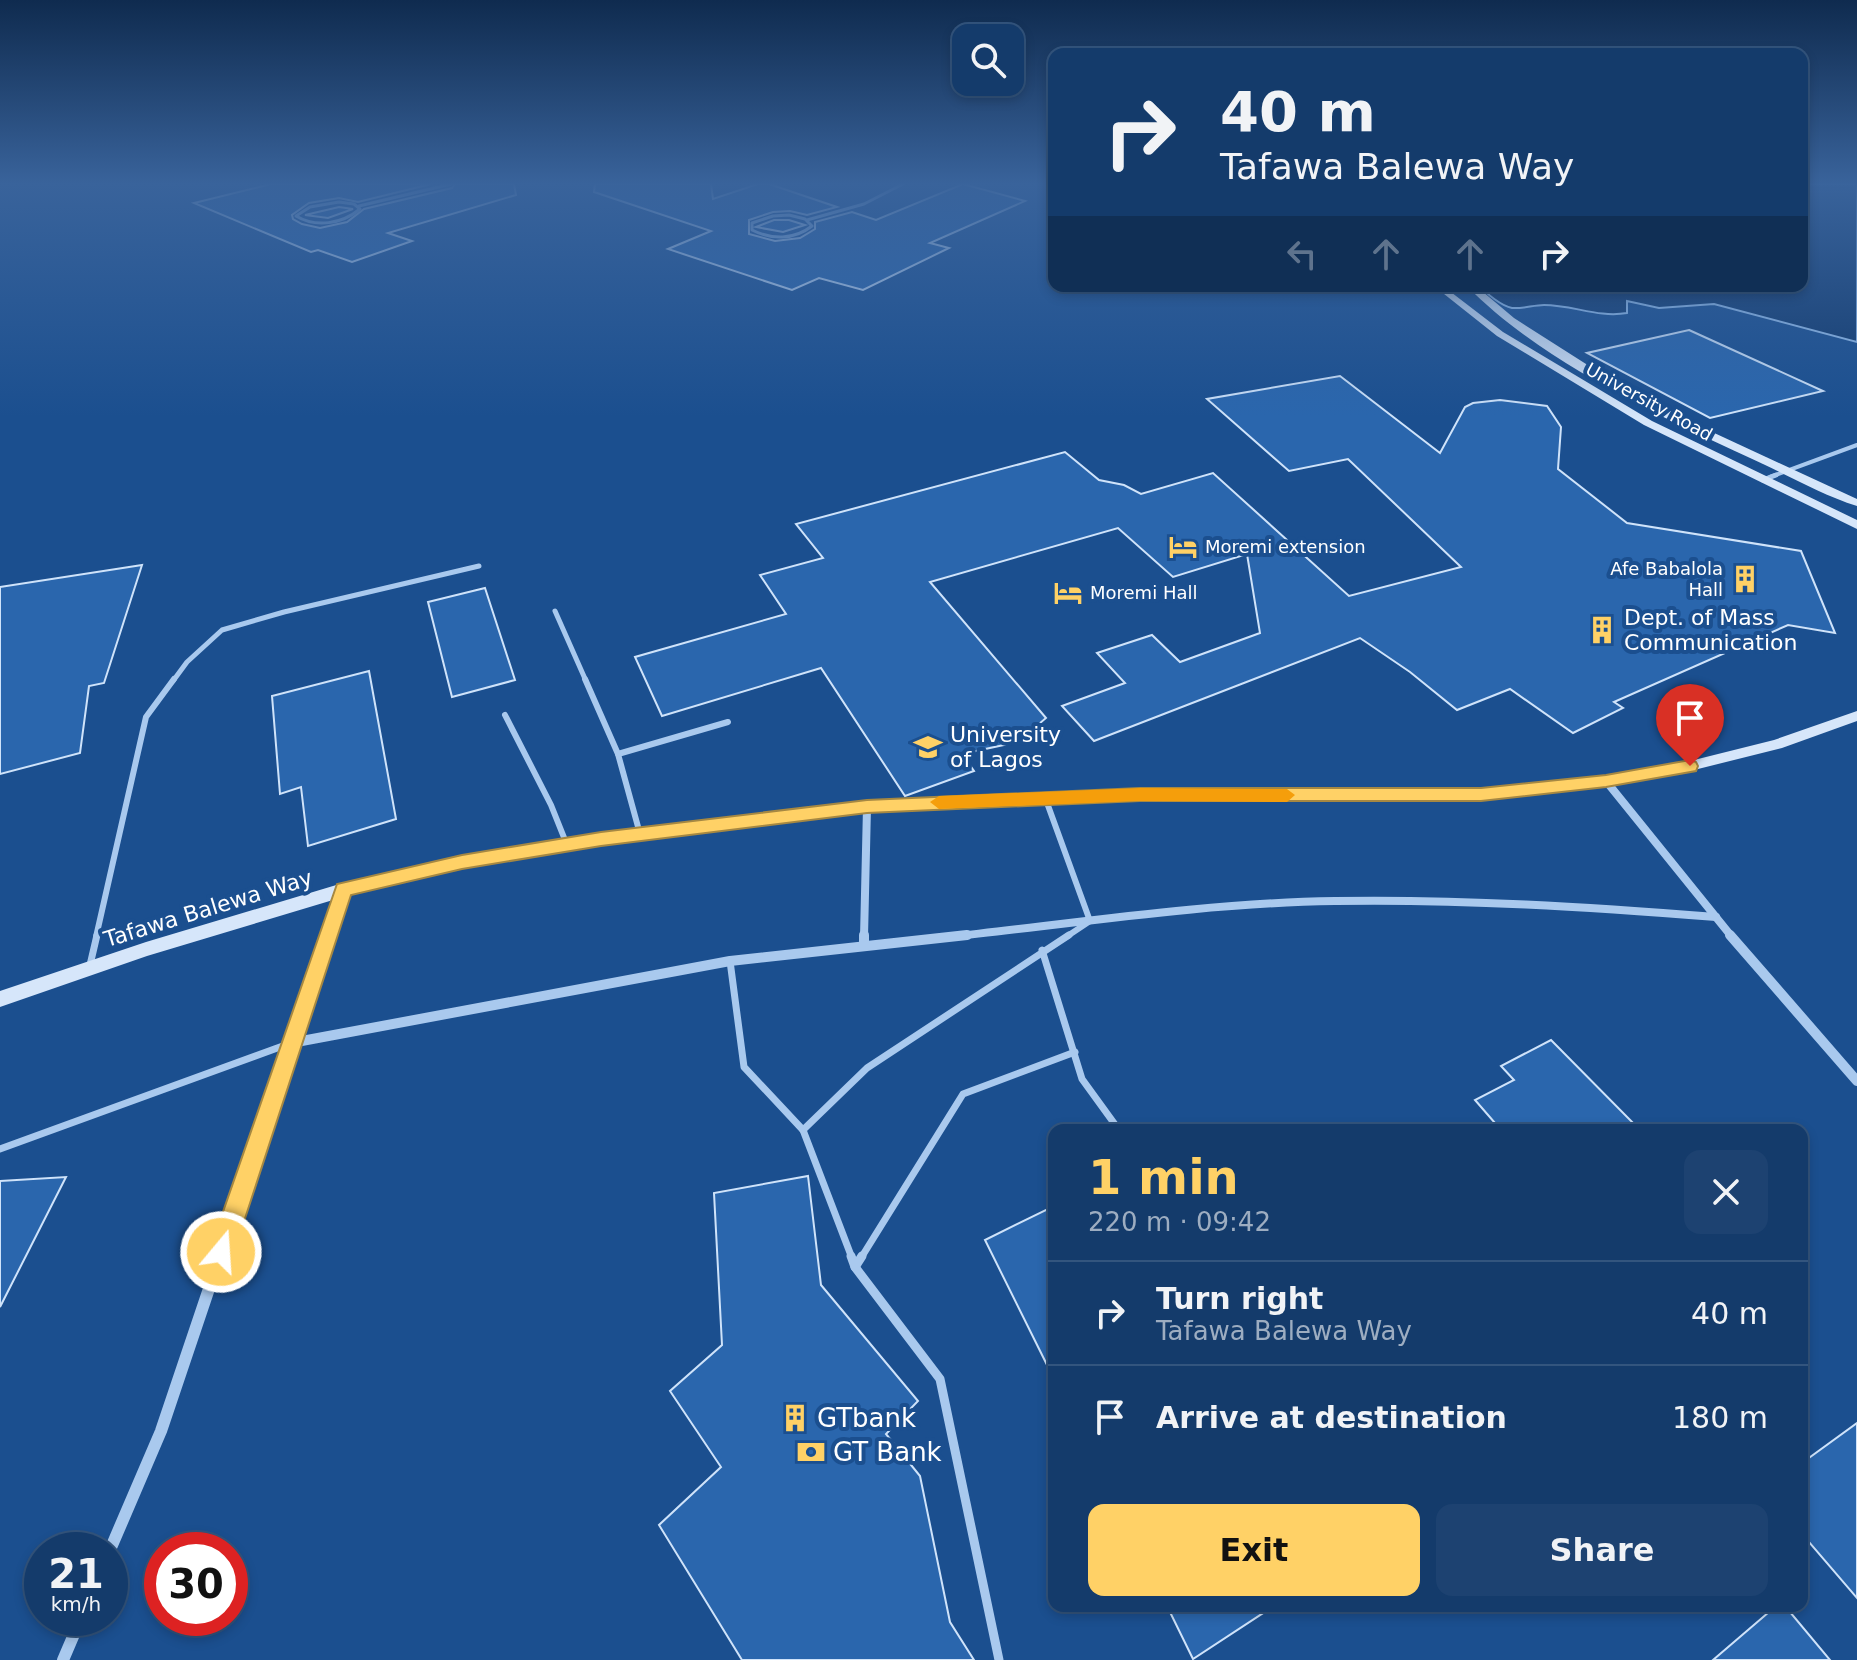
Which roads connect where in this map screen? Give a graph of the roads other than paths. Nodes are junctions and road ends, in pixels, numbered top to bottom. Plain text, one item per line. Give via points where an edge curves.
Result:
1 (1446, 292) edge
2 (1477, 292) edge
3 (1857, 445) edge
4 (1789, 471) junction
5 (1763, 480) junction
6 (1857, 503) edge
7 (1857, 525) edge
8 (479, 566) dead end
9 (555, 611) dead end
10 (505, 715) dead end
11 (1857, 716) edge
12 (728, 722) dead end
13 (618, 754) junction
14 (1606, 781) junction
15 (1045, 798) junction
16 (867, 807) junction
17 (640, 834) junction
18 (567, 845) junction
19 (343, 890) junction
20 (1716, 917) junction
21 (1090, 921) junction
22 (864, 944) junction
23 (1042, 950) junction
24 (730, 961) junction
25 (89, 969) junction
26 (0, 999) edge
27 (291, 1043) junction
28 (1075, 1052) junction
29 (1857, 1081) edge
30 (1115, 1124) edge
31 (803, 1130) junction
32 (0, 1149) edge
33 (855, 1267) junction
34 (118, 1532) edge
35 (73, 1636) edge
36 (63, 1660) edge
37 (999, 1660) edge

1 - 5 street, University Road via 1568,377
2 - 4 street, University Road via 1582,365
3 - 4 lane
4 - 5 lane
4 - 6 street, University Road
5 - 7 street, University Road
8 - 25 lane via 222,630 187,662 146,717
9 - 13 lane
10 - 18 lane
11 - 14 street, Tafawa Balewa Way via 1748,751
12 - 13 lane
13 - 17 lane
14 - 15 street, Tafawa Balewa Way via 1481,795
14 - 20 street
15 - 16 street, Tafawa Balewa Way
15 - 21 lane
16 - 17 street, Tafawa Balewa Way
16 - 22 street
17 - 18 street, Tafawa Balewa Way
18 - 19 street, Tafawa Balewa Way via 462,862
19 - 25 street, Tafawa Balewa Way
19 - 27 street
20 - 21 street via 1584,907 1334,901
20 - 29 street
21 - 22 street
21 - 23 lane
22 - 24 street
23 - 28 lane
23 - 31 lane via 867,1068
24 - 27 street
24 - 31 lane via 744,1067
25 - 26 street, Tafawa Balewa Way
27 - 32 lane
27 - 34 street via 161,1431
28 - 30 lane via 1082,1079
28 - 33 lane via 963,1094
31 - 33 lane
33 - 37 lane via 940,1379
35 - 36 street

